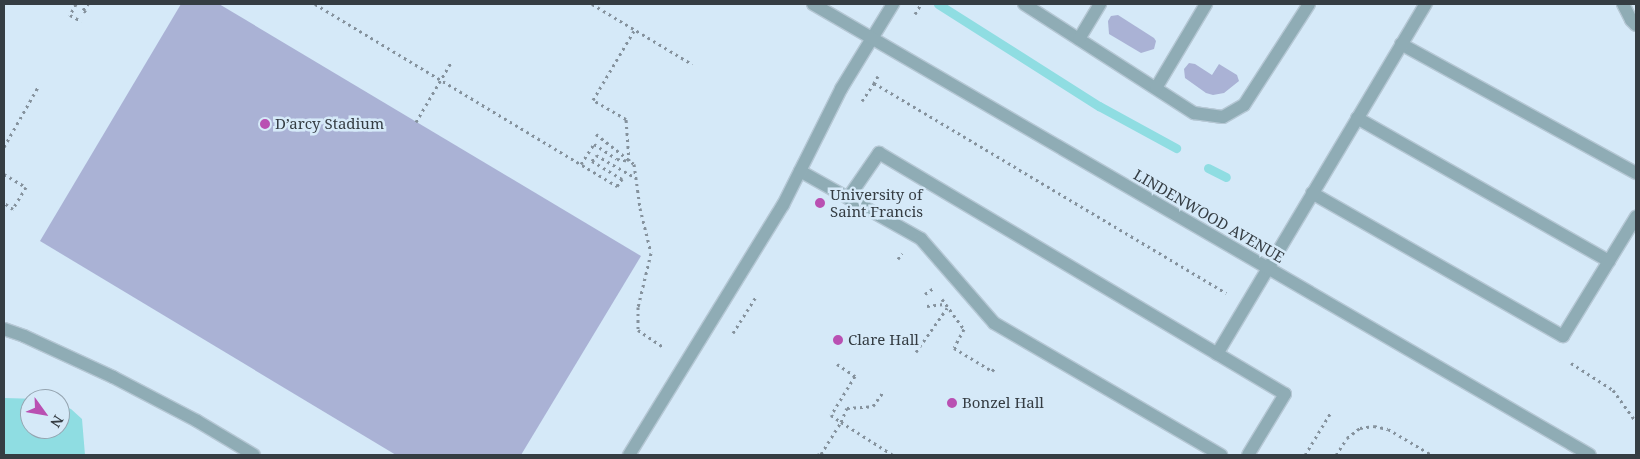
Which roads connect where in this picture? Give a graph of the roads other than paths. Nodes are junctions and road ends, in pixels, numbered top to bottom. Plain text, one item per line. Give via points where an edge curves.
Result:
1 (812, 4) edge
2 (893, 4) edge
3 (1024, 4) edge
4 (1100, 4) edge
5 (1206, 4) edge
6 (1308, 4) edge
7 (1426, 4) edge
8 (1623, 4) edge
9 (1636, 25) edge
10 (872, 39) junction
11 (1079, 39) junction
12 (1401, 44) junction
13 (1156, 88) junction
14 (1357, 118) junction
15 (800, 171) junction
16 (1636, 173) edge
17 (1312, 193) junction
18 (848, 198) junction
19 (1636, 217) edge
20 (1609, 261) junction
21 (1268, 269) junction
22 (4, 329) edge
23 (1217, 354) junction
24 (254, 455) edge
25 (629, 455) edge
26 (1221, 455) edge
27 (1248, 455) edge
28 (1590, 455) edge

1 - 10 street, LINDENWOOD AVENUE
2 - 10 street
3 - 11 street
4 - 11 street
5 - 13 street
6 - 13 street via 1244,105 1223,116 1194,113
7 - 12 street
8 - 9 street
10 - 15 street via 841,90
10 - 21 street, LINDENWOOD AVENUE
11 - 13 street
12 - 14 street
12 - 16 street
14 - 17 street
14 - 20 street
15 - 18 street
15 - 25 street via 783,205
17 - 20 street via 1563,336
17 - 21 street
18 - 23 street via 878,153
18 - 26 street via 921,239 994,323
19 - 20 street
21 - 23 street
21 - 28 street, LINDENWOOD AVENUE
22 - 24 street via 112,377
23 - 27 street via 1285,394

